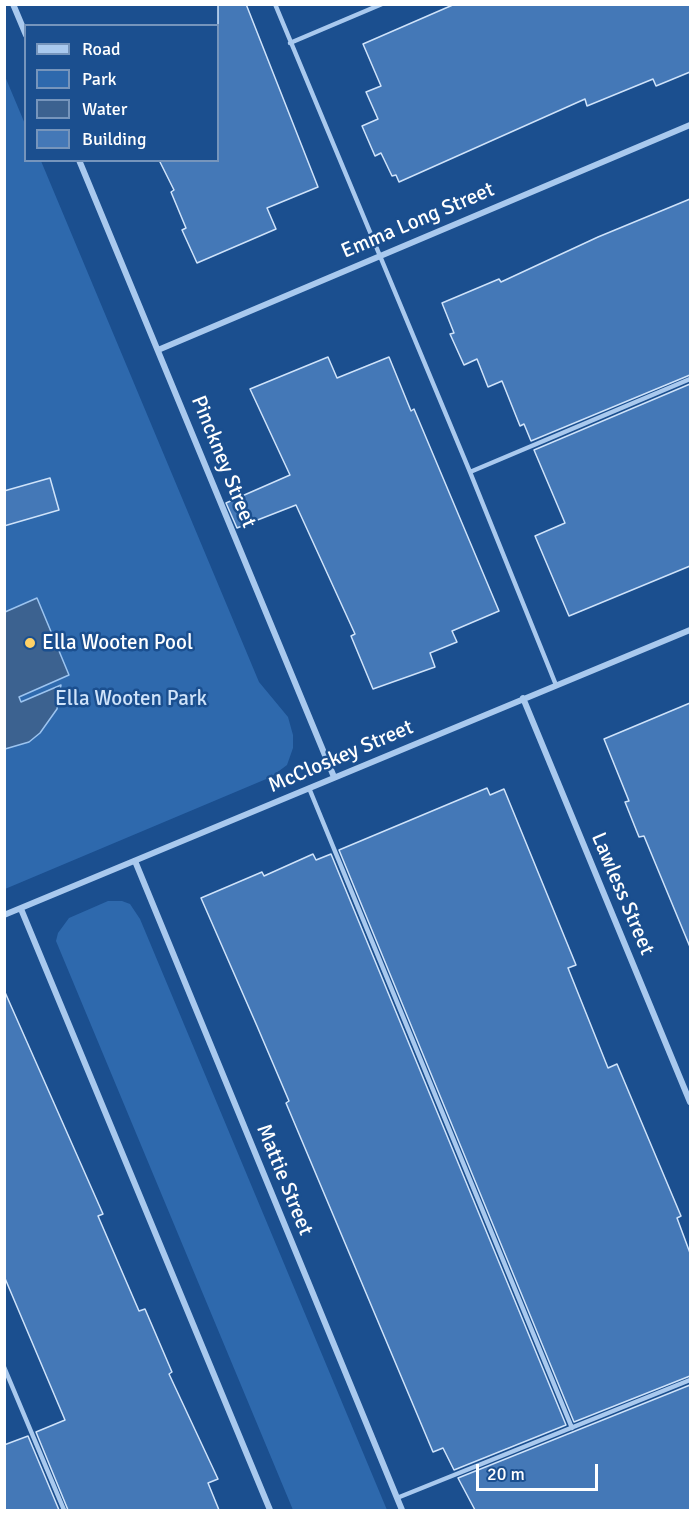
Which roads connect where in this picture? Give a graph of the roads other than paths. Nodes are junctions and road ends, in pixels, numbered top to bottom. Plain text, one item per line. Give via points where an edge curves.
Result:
1 (13, 4) edge
2 (275, 4) edge
3 (382, 4) edge
4 (24, 30) edge
5 (290, 43) junction
6 (690, 125) edge
7 (80, 162) edge
8 (378, 256) junction
9 (158, 350) junction
10 (690, 379) edge
11 (470, 472) junction
12 (690, 630) edge
13 (556, 685) junction
14 (523, 699) junction
15 (334, 777) junction
16 (309, 788) junction
17 (135, 861) junction
18 (21, 909) junction
19 (4, 915) edge
20 (690, 1102) edge
21 (4, 1367) edge
22 (690, 1380) edge
23 (572, 1428) junction
24 (397, 1498) junction
25 (64, 1510) edge
26 (270, 1510) edge
27 (402, 1510) edge

1 - 4 street
2 - 5 lane
3 - 5 lane
5 - 8 lane
6 - 8 street, Emma Long Street
7 - 9 street, Pinckney Street
8 - 9 street, Emma Long Street
8 - 11 lane
9 - 15 street, Pinckney Street
10 - 11 lane
11 - 13 lane
12 - 13 street, McCloskey Street
13 - 14 street, McCloskey Street
14 - 15 street, McCloskey Street
14 - 20 street, Lawless Street
15 - 16 street, McCloskey Street
16 - 17 street, McCloskey Street
16 - 23 lane
17 - 18 street, McCloskey Street
17 - 24 street, Mattie Street
18 - 19 street, McCloskey Street
18 - 26 street
21 - 25 lane
22 - 23 lane
23 - 24 lane
24 - 27 street, Mattie Street

